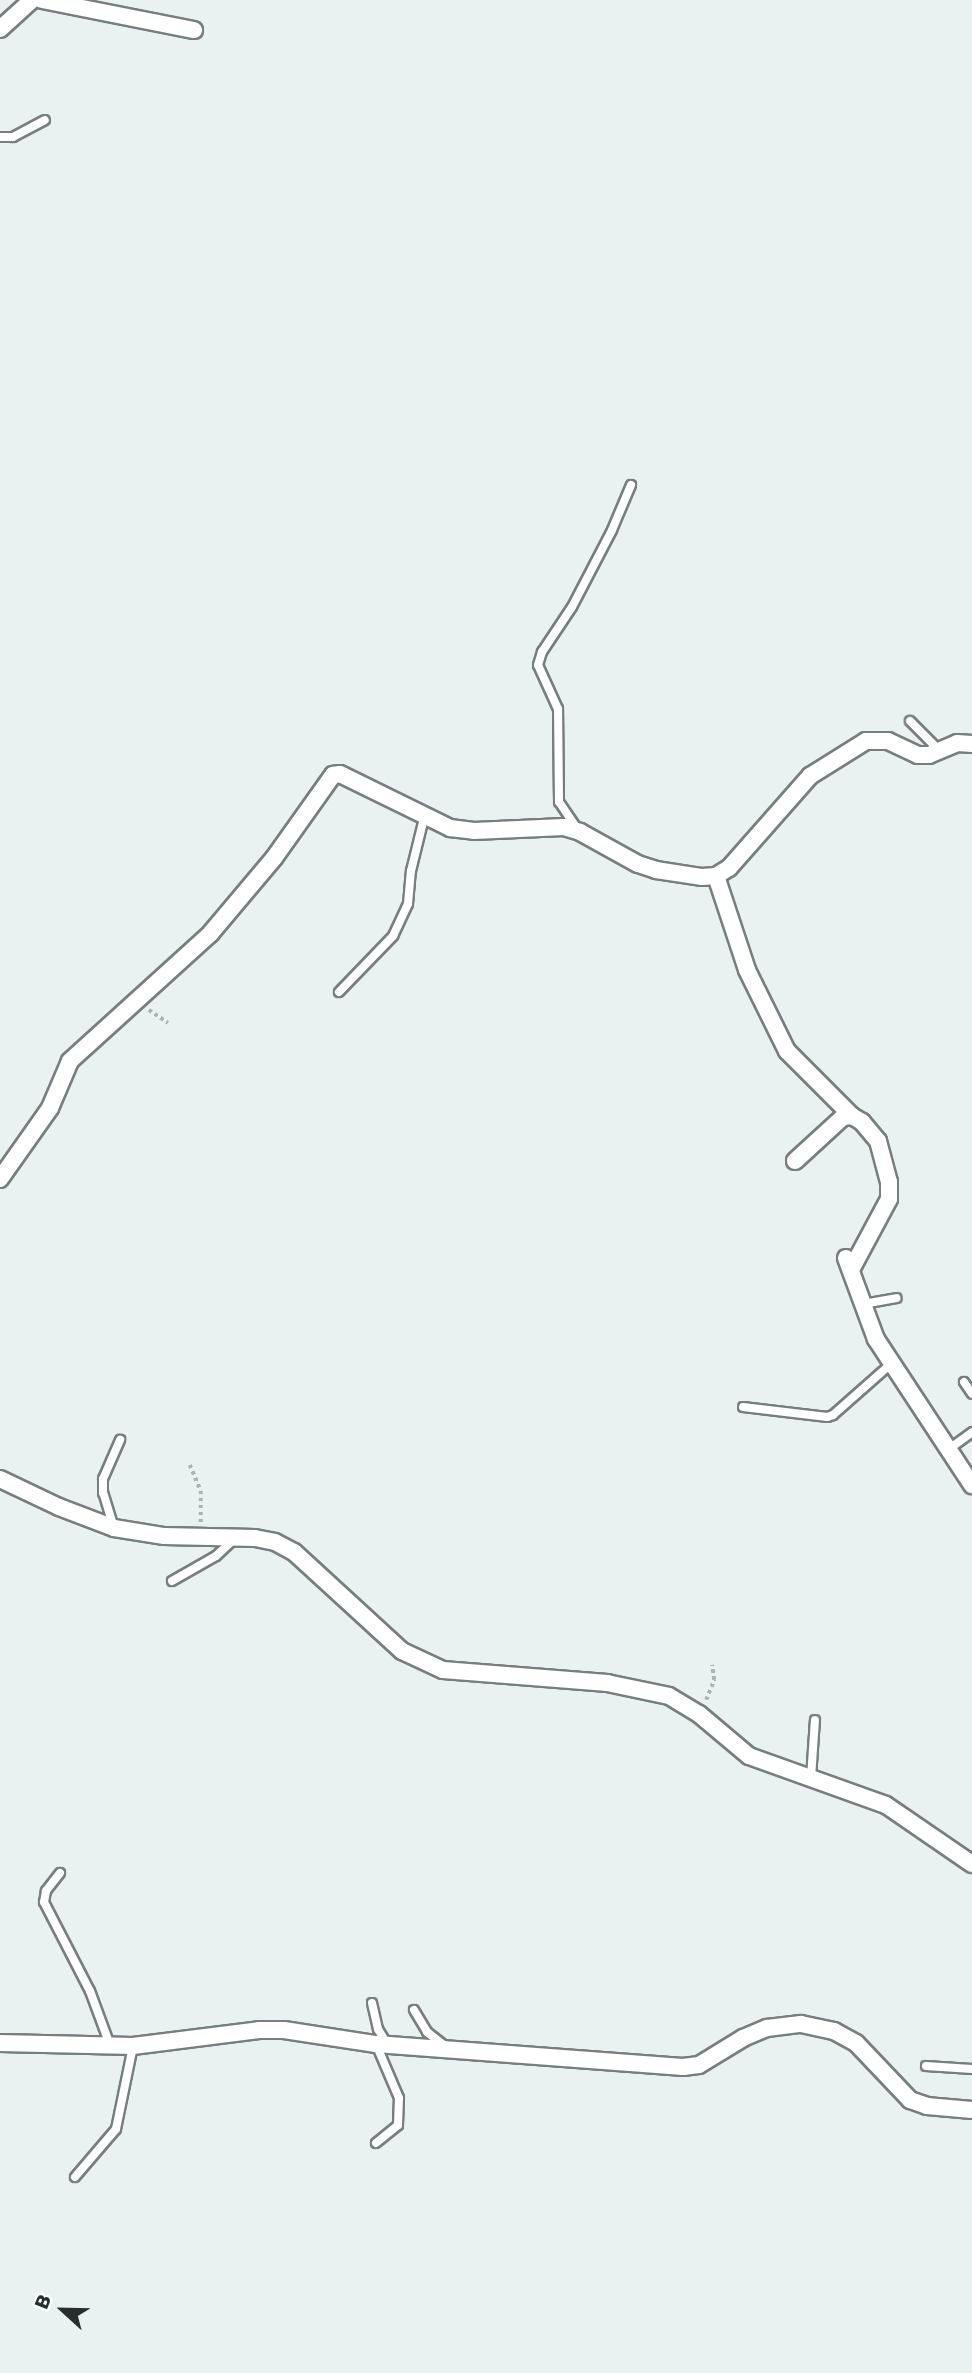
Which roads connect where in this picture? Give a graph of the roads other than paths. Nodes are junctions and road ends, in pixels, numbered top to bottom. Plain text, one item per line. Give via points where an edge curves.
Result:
1 (32, 0) edge
2 (42, 0) edge
3 (0, 29) edge
4 (194, 30) dead end
5 (45, 120) dead end
6 (0, 137) edge
7 (631, 485) dead end
8 (910, 721) dead end
9 (972, 744) edge
10 (939, 750) junction
11 (424, 818) junction
12 (580, 832) junction
13 (716, 876) junction
14 (339, 992) dead end
15 (852, 1116) junction
16 (795, 1161) dead end
17 (0, 1179) edge
18 (896, 1298) dead end
19 (863, 1304) junction
20 (892, 1363) junction
21 (964, 1381) dead end
22 (972, 1394) edge
23 (743, 1407) dead end
24 (972, 1432) edge
25 (120, 1440) dead end
26 (949, 1449) junction
27 (0, 1479) edge
28 (972, 1485) edge
29 (114, 1528) junction
30 (236, 1538) junction
31 (173, 1581) dead end
32 (815, 1720) dead end
33 (811, 1779) junction
34 (972, 1864) edge
35 (60, 1873) dead end
36 (372, 2003) dead end
37 (414, 2010) dead end
38 (0, 2043) edge
39 (382, 2044) junction
40 (110, 2045) junction
41 (133, 2046) junction
42 (446, 2047) junction
43 (926, 2066) dead end
44 (972, 2068) edge
45 (972, 2110) edge
46 (376, 2143) dead end
47 (75, 2177) dead end

1 - 3 street
2 - 4 street
5 - 6 lane via 13,137
7 - 12 lane via 612,530 538,665 558,709 559,802
8 - 10 lane
9 - 10 street via 957,743
10 - 13 street via 918,755 888,741 866,741 810,776 729,868
11 - 12 street via 474,831 564,827
11 - 14 lane via 408,904 393,936
11 - 17 street via 333,775 210,934 70,1061 50,1108
12 - 13 street via 656,870
13 - 15 street via 747,970 787,1051
15 - 16 street via 843,1117
15 - 19 street via 878,1141 889,1199 849,1263
18 - 19 lane
19 - 20 street
20 - 23 lane via 827,1417
20 - 26 street
21 - 22 lane
24 - 26 lane
25 - 29 lane via 103,1479
26 - 28 street
27 - 29 street
29 - 30 street via 201,1539
30 - 31 lane via 216,1556
30 - 33 street via 275,1542 294,1552 402,1651 421,1661 466,1674 607,1683 669,1696 750,1756
32 - 33 lane
33 - 34 street via 886,1805
35 - 40 lane via 44,1902 90,1991
36 - 39 lane
37 - 42 lane via 427,2032
38 - 40 street
39 - 41 street via 259,2031
39 - 42 street
39 - 46 lane via 399,2098 398,2125
40 - 41 street
41 - 47 lane via 117,2129
42 - 45 street via 683,2067 699,2065 767,2028 801,2024 834,2031 856,2042 910,2100
43 - 44 lane

